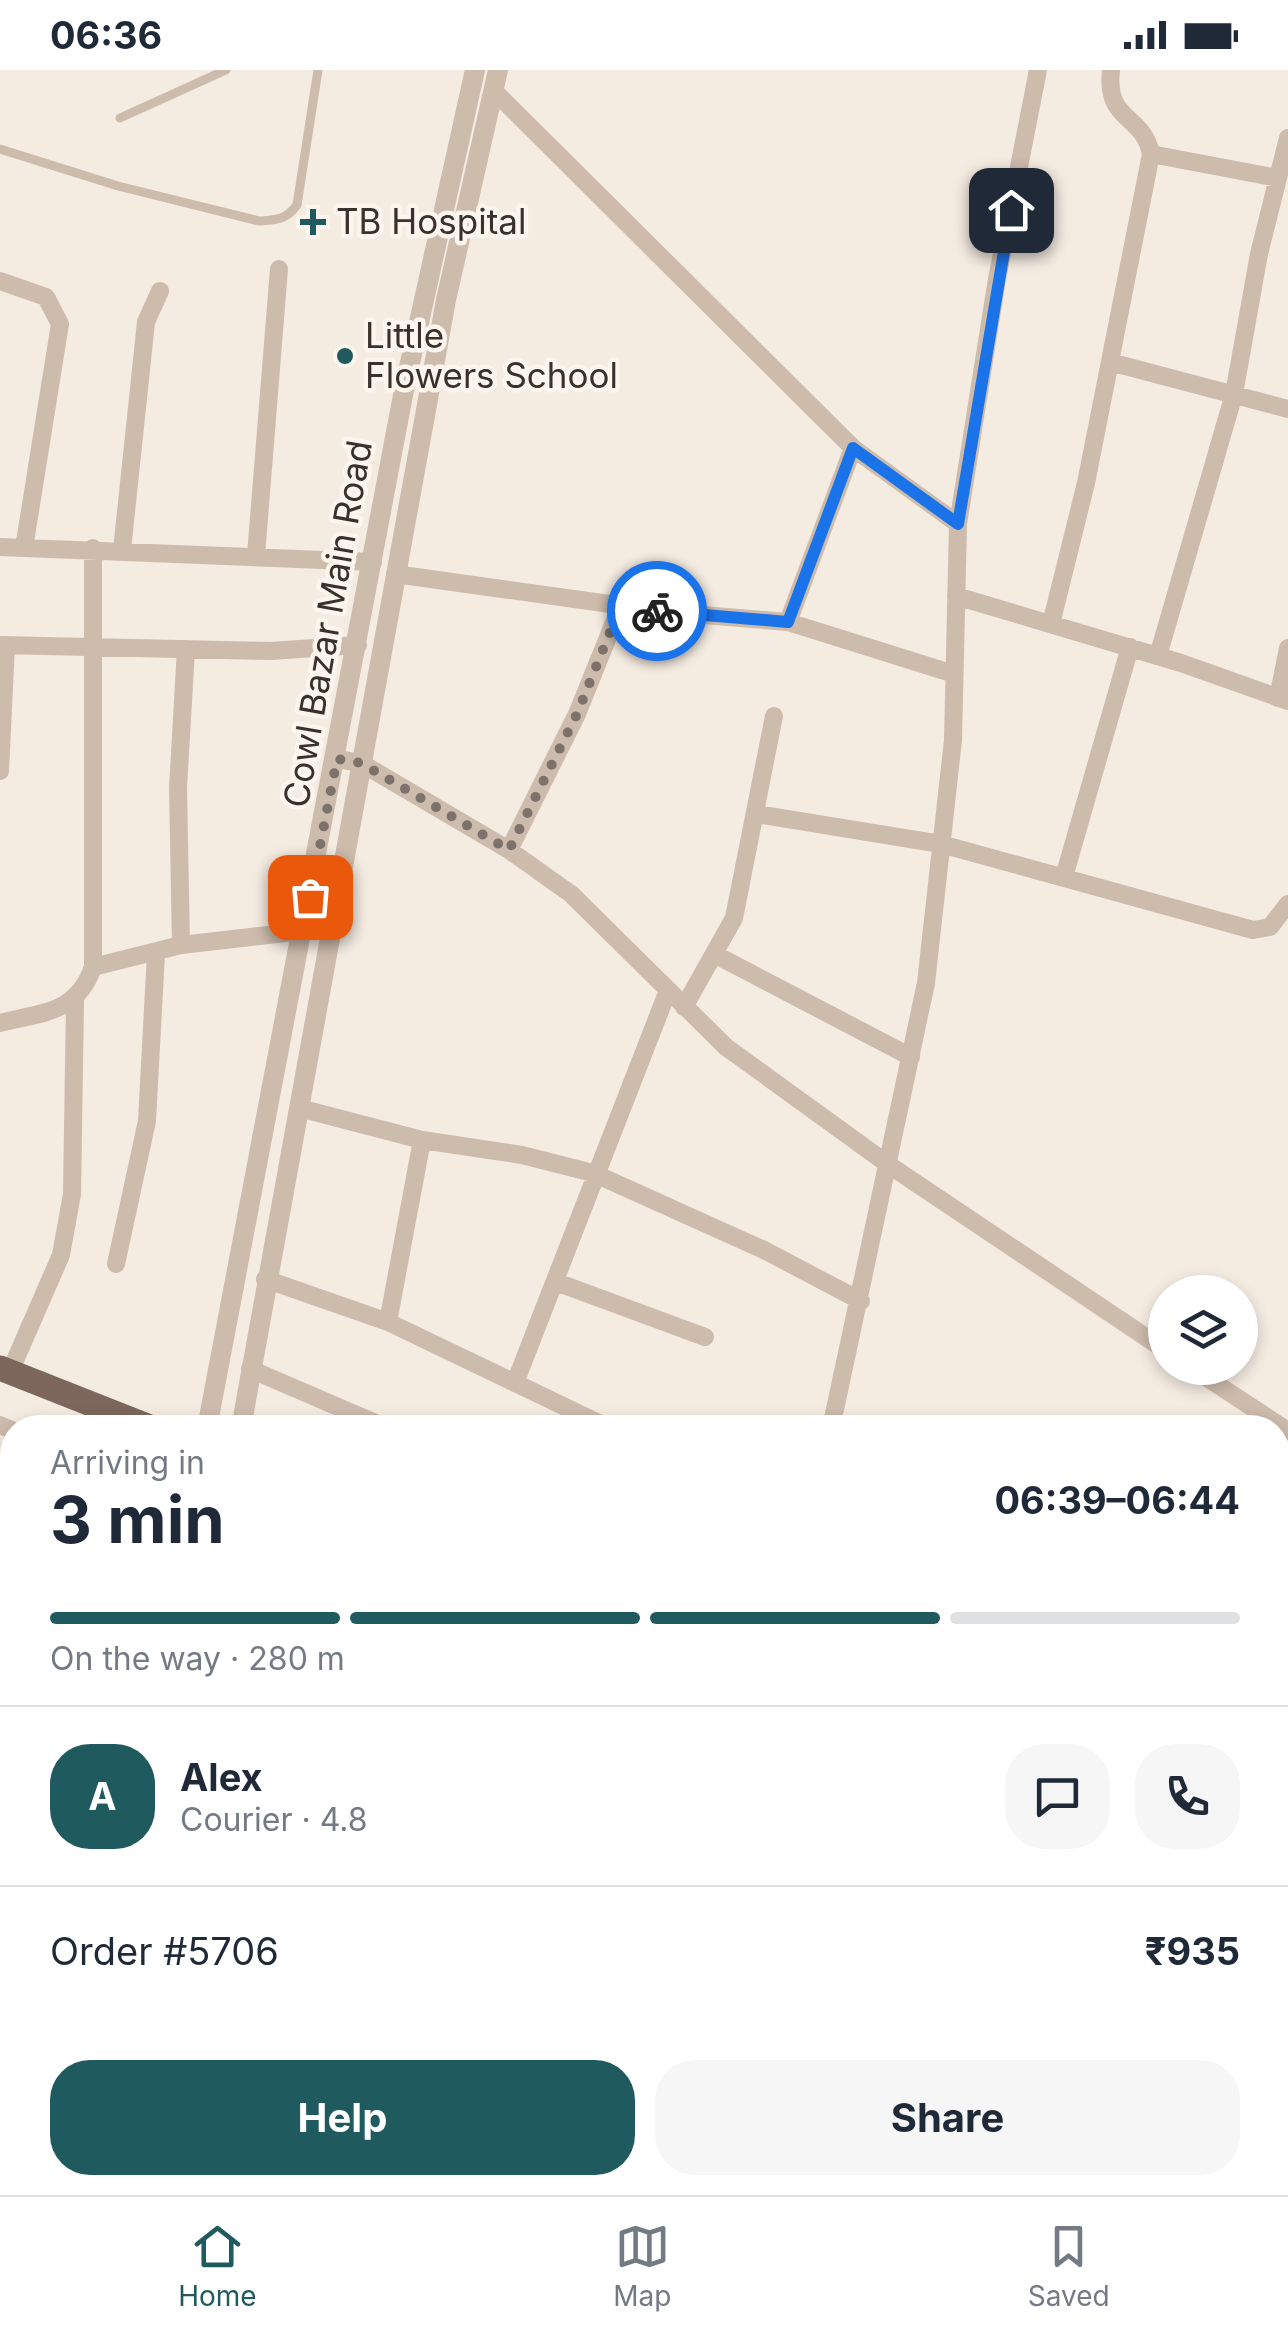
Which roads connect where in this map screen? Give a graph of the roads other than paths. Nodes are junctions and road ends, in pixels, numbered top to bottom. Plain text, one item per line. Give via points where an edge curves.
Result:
1 (226, 70) edge
2 (318, 70) edge
3 (475, 70) edge
4 (1038, 70) edge
5 (1111, 70) edge
6 (497, 81) edge
7 (120, 118) dead end
8 (1288, 138) edge
9 (0, 150) edge
10 (1152, 154) junction
11 (1278, 178) junction
12 (279, 269) dead end
13 (0, 282) edge
14 (160, 292) dead end
15 (1110, 362) junction
16 (1234, 394) junction
17 (1288, 410) edge
18 (853, 448) junction
19 (958, 524) junction
20 (0, 547) edge
21 (24, 548) junction
22 (93, 548) junction
23 (122, 550) junction
24 (256, 555) junction
25 (373, 562) junction
26 (395, 574) junction
27 (956, 596) junction
28 (621, 605) junction
29 (788, 622) junction
30 (1050, 624) junction
31 (3, 645) edge
32 (358, 645) junction
33 (91, 646) junction
34 (1130, 647) junction
35 (1288, 648) edge
36 (186, 649) junction
37 (1158, 656) junction
38 (954, 674) junction
39 (1283, 700) edge
40 (774, 716) dead end
41 (337, 759) junction
42 (361, 763) junction
43 (0, 771) edge
44 (756, 814) junction
45 (941, 844) junction
46 (509, 850) junction
47 (1064, 876) junction
48 (1288, 904) edge
49 (304, 932) junction
50 (181, 945) junction
51 (156, 953) junction
52 (714, 954) junction
53 (93, 966) junction
54 (667, 993) junction
55 (76, 1001) junction
56 (684, 1007) junction
57 (0, 1021) edge
58 (910, 1058) junction
59 (299, 1108) junction
60 (422, 1140) junction
61 (889, 1165) junction
62 (594, 1173) junction
63 (116, 1264) dead end
64 (266, 1279) junction
65 (556, 1282) junction
66 (861, 1301) junction
67 (388, 1322) junction
68 (705, 1337) dead end
69 (1148, 1339) edge
70 (250, 1369) junction
71 (5, 1370) edge
72 (515, 1383) junction
73 (1218, 1385) edge
74 (119, 1415) edge
75 (211, 1415) edge
76 (243, 1415) edge
77 (357, 1415) edge
78 (582, 1415) edge
79 (834, 1415) edge
80 (1264, 1415) edge

1 - 7 lane
2 - 9 lane via 296,205 278,220 118,186
3 - 25 street, Cowl Bazar Main Road
4 - 19 street
5 - 10 street via 1114,108 1145,134
6 - 18 street
6 - 26 street, Cowl Bazar Main Road via 446,300
8 - 11 street
10 - 11 street
10 - 15 street
11 - 16 street
12 - 24 street
13 - 21 street via 46,297 60,324
14 - 23 street via 146,322
15 - 16 street
15 - 30 street
16 - 17 street
16 - 37 street
18 - 19 street
18 - 29 street
19 - 27 street
20 - 21 street
21 - 22 street
22 - 23 street
22 - 33 street
23 - 24 street
24 - 25 street
25 - 32 street, Cowl Bazar Main Road
26 - 28 street
26 - 42 street, Cowl Bazar Main Road
27 - 30 street
27 - 38 street
28 - 29 street
28 - 46 street via 577,714
29 - 38 street
30 - 34 street
31 - 33 street
31 - 43 street
32 - 36 street
32 - 41 street, Cowl Bazar Main Road
33 - 36 street
33 - 53 street
34 - 37 street
34 - 47 street
35 - 39 street
36 - 50 street via 178,788
37 - 39 street
38 - 45 street
40 - 44 street
41 - 42 street
41 - 49 street, Cowl Bazar Main Road
42 - 46 street
42 - 59 street, Cowl Bazar Main Road
44 - 45 street
44 - 52 street via 734,918
45 - 47 street
45 - 58 street via 926,983
46 - 54 street via 571,894
47 - 48 street via 1253,930 1270,927
49 - 50 street
49 - 75 street, Cowl Bazar Main Road
50 - 51 street
51 - 53 street
51 - 63 street via 147,1120
52 - 56 street
52 - 58 street
53 - 55 street
54 - 56 street
54 - 62 street
55 - 57 street
55 - 71 street via 72,1194 61,1255
56 - 61 street via 726,1046
58 - 61 street
59 - 60 street
59 - 64 street, Cowl Bazar Main Road
60 - 62 street via 522,1154
60 - 67 street
61 - 66 street
61 - 69 street
62 - 65 street
62 - 66 street
64 - 67 street
64 - 70 street, Cowl Bazar Main Road
65 - 68 street
65 - 72 street
66 - 79 street
67 - 72 street
70 - 76 street, Cowl Bazar Main Road
70 - 77 street
71 - 74 main road
72 - 78 street
73 - 80 street

